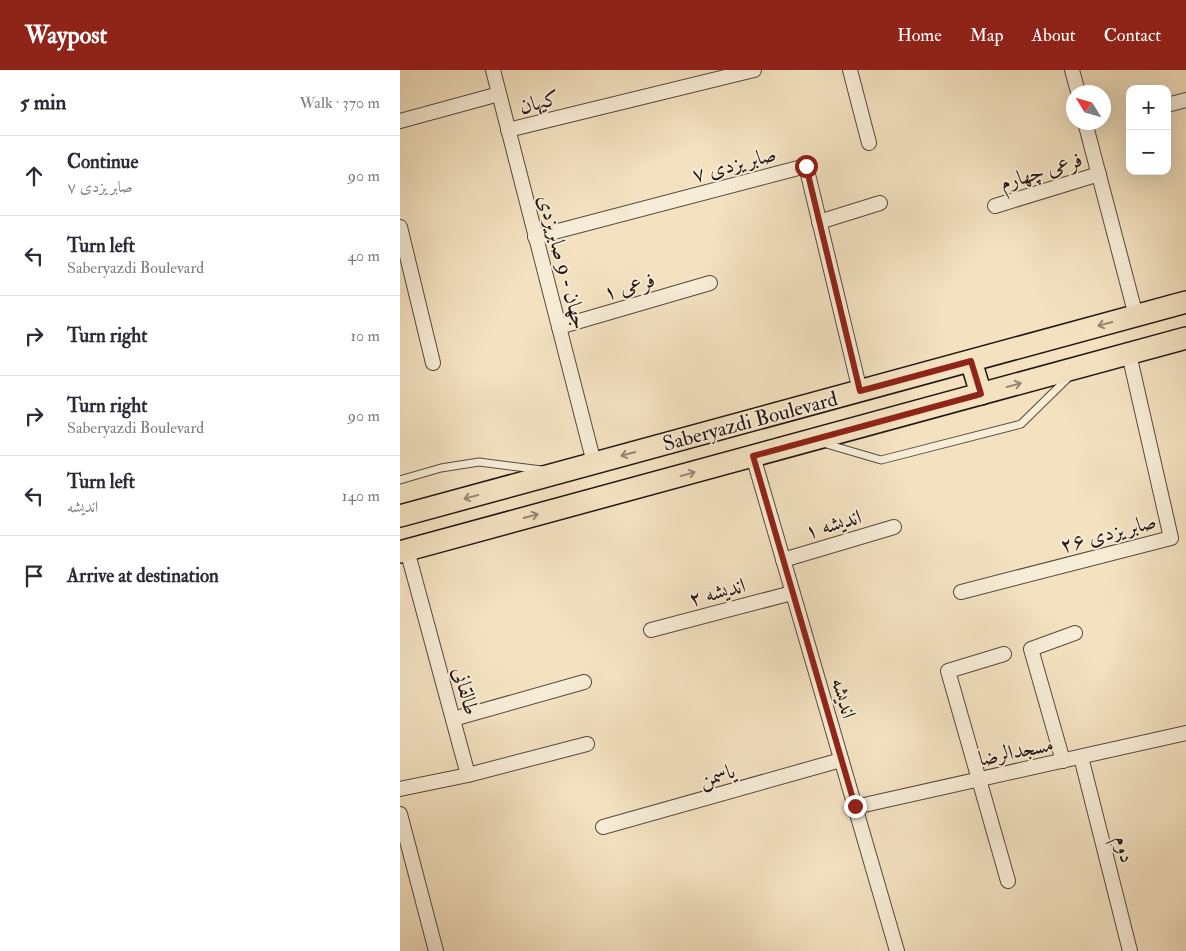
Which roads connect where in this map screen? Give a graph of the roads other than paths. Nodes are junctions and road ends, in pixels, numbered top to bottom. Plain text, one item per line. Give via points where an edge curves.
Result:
1 (493, 70) edge
2 (754, 70) edge
3 (850, 70) edge
4 (1072, 70) edge
5 (1076, 85) edge
6 (499, 94) junction
7 (1186, 100) edge
8 (1171, 104) edge
9 (400, 121) edge
10 (508, 130) junction
11 (1087, 130) edge
12 (869, 143) dead end
13 (1099, 174) junction
14 (880, 203) dead end
15 (995, 206) dead end
16 (819, 222) junction
17 (400, 228) edge
18 (535, 237) junction
19 (710, 283) dead end
20 (1186, 302) edge
21 (1136, 316) junction
22 (559, 328) junction
23 (1186, 338) edge
24 (1129, 354) junction
25 (971, 361) junction
26 (433, 363) dead end
27 (1079, 368) junction
28 (860, 391) junction
29 (981, 394) junction
30 (813, 440) junction
31 (753, 456) junction
32 (594, 464) junction
33 (559, 473) junction
34 (400, 480) edge
35 (400, 516) edge
36 (894, 527) dead end
37 (403, 551) edge
38 (783, 560) junction
39 (961, 592) dead end
40 (792, 593) junction
41 (651, 630) dead end
42 (1075, 633) dead end
43 (1004, 654) dead end
44 (584, 682) dead end
45 (453, 719) junction
46 (1186, 733) edge
47 (586, 744) dead end
48 (1081, 757) junction
49 (841, 760) junction
50 (1063, 761) junction
51 (468, 775) junction
52 (980, 779) junction
53 (400, 789) edge
54 (855, 806) junction
55 (400, 814) edge
56 (603, 828) dead end
57 (1008, 881) dead end
58 (436, 951) edge
59 (897, 951) edge
60 (1130, 951) edge

1 - 6 street, جهان - 9 صابریزدی
2 - 10 street, کیهان
3 - 12 street
4 - 5 street
6 - 9 street
6 - 10 street, جهان - 9 صابریزدی
7 - 8 street
10 - 18 street, جهان - 9 صابریزدی
11 - 13 street
13 - 15 street, فرعی چهارم
13 - 21 street
14 - 16 street
16 - 18 street, صابر یزدی ۷ via 806,166
16 - 28 street, صابر یزدی ۷
17 - 26 street
18 - 22 street, جهان - 9 صابریزدی
19 - 22 street, فرعی ۱
20 - 21 main road, Saberyazdi Boulevard
21 -> 25 main road, Saberyazdi Boulevard
22 - 32 street, جهان - 9 صابریزدی
23 - 24 main road, Saberyazdi Boulevard
24 - 27 main road, Saberyazdi Boulevard
24 - 39 street, صابر یزدی ۲۶ via 1171,538
25 - 28 main road, Saberyazdi Boulevard
25 - 29 main road
29 -> 27 main road, Saberyazdi Boulevard
27 - 30 lane via 1021,424 881,460
28 -> 32 main road, Saberyazdi Boulevard
29 - 30 main road, Saberyazdi Boulevard
30 - 31 main road, Saberyazdi Boulevard
37 -> 31 main road, Saberyazdi Boulevard
31 - 38 street, اندیشه
32 - 33 main road, Saberyazdi Boulevard
33 - 34 lane via 479,462
33 -> 35 main road, Saberyazdi Boulevard
36 - 38 street, اندیشه ۱
37 - 45 street, طالقانی
38 - 40 street, اندیشه
40 - 41 street, اندیشه ۲
40 - 49 street, اندیشه
42 - 50 street via 1031,648
43 - 52 street via 948,671
44 - 45 street
45 - 51 street, طالقانی
46 - 48 street, مسجدالرضا
47 - 51 street
48 - 50 street, مسجدالرضا
48 - 60 street, دوم
49 - 54 street, اندیشه
49 - 56 street, یاسمن
50 - 52 street, مسجدالرضا
51 - 53 street
52 - 54 street, مسجدالرضا
52 - 57 street
54 - 59 street, اندیشه
55 - 58 street

